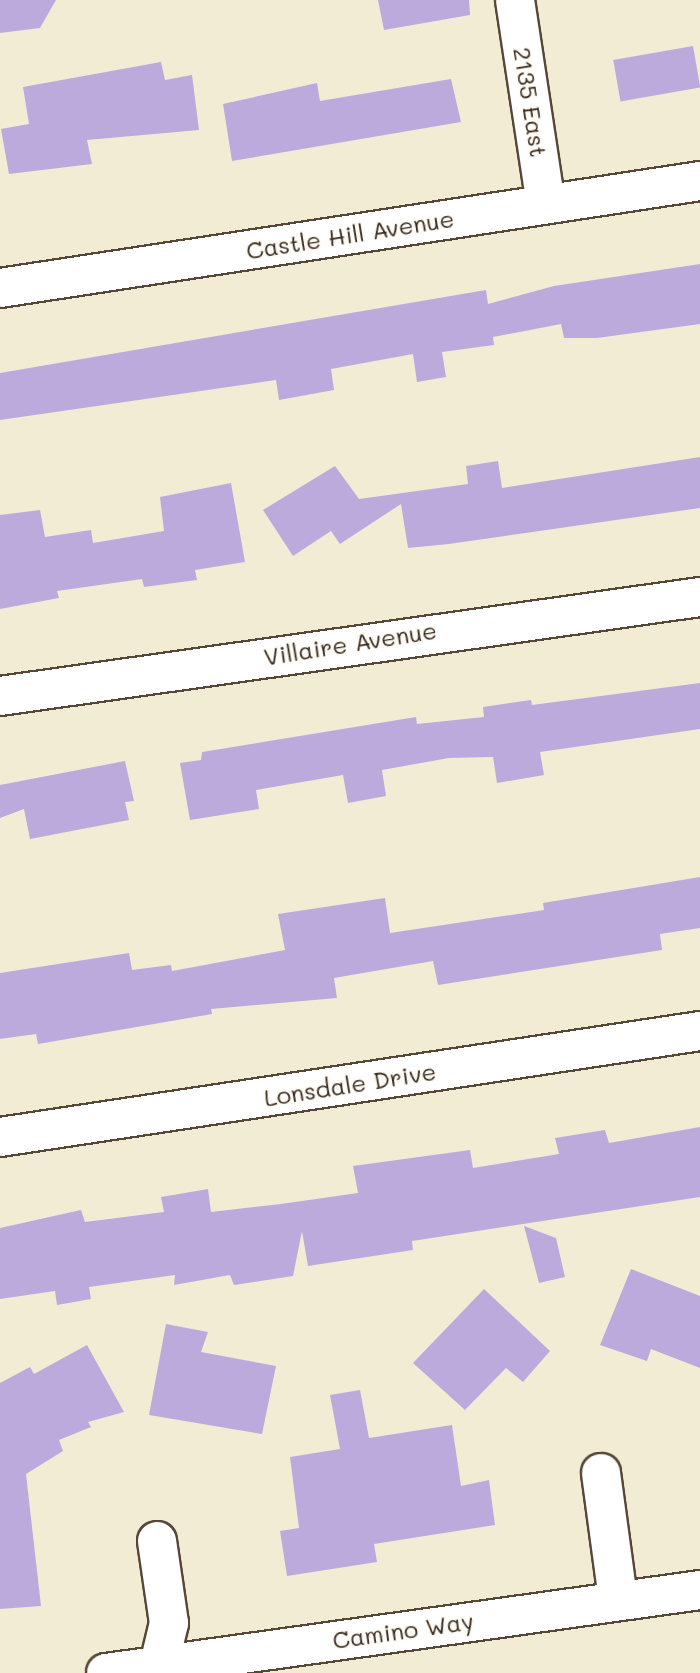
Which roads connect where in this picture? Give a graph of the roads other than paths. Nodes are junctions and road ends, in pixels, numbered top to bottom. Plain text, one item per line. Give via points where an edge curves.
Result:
1 (515, 0) edge
2 (700, 181) edge
3 (546, 204) junction
4 (0, 288) edge
5 (700, 597) edge
6 (0, 696) edge
7 (700, 1031) edge
8 (0, 1137) edge
9 (601, 1473) dead end
10 (157, 1541) dead end
11 (700, 1590) edge
12 (618, 1599) junction
13 (158, 1669) edge
14 (106, 1673) edge

1 - 3 street, 2135 East
2 - 3 street, Castle Hill Avenue
3 - 4 street, Castle Hill Avenue
5 - 6 street, Villaire Avenue
7 - 8 street, Lonsdale Drive
9 - 12 street
10 - 13 street via 169,1623
11 - 12 street, Camino Way
12 - 13 street, Camino Way
13 - 14 street, Camino Way

